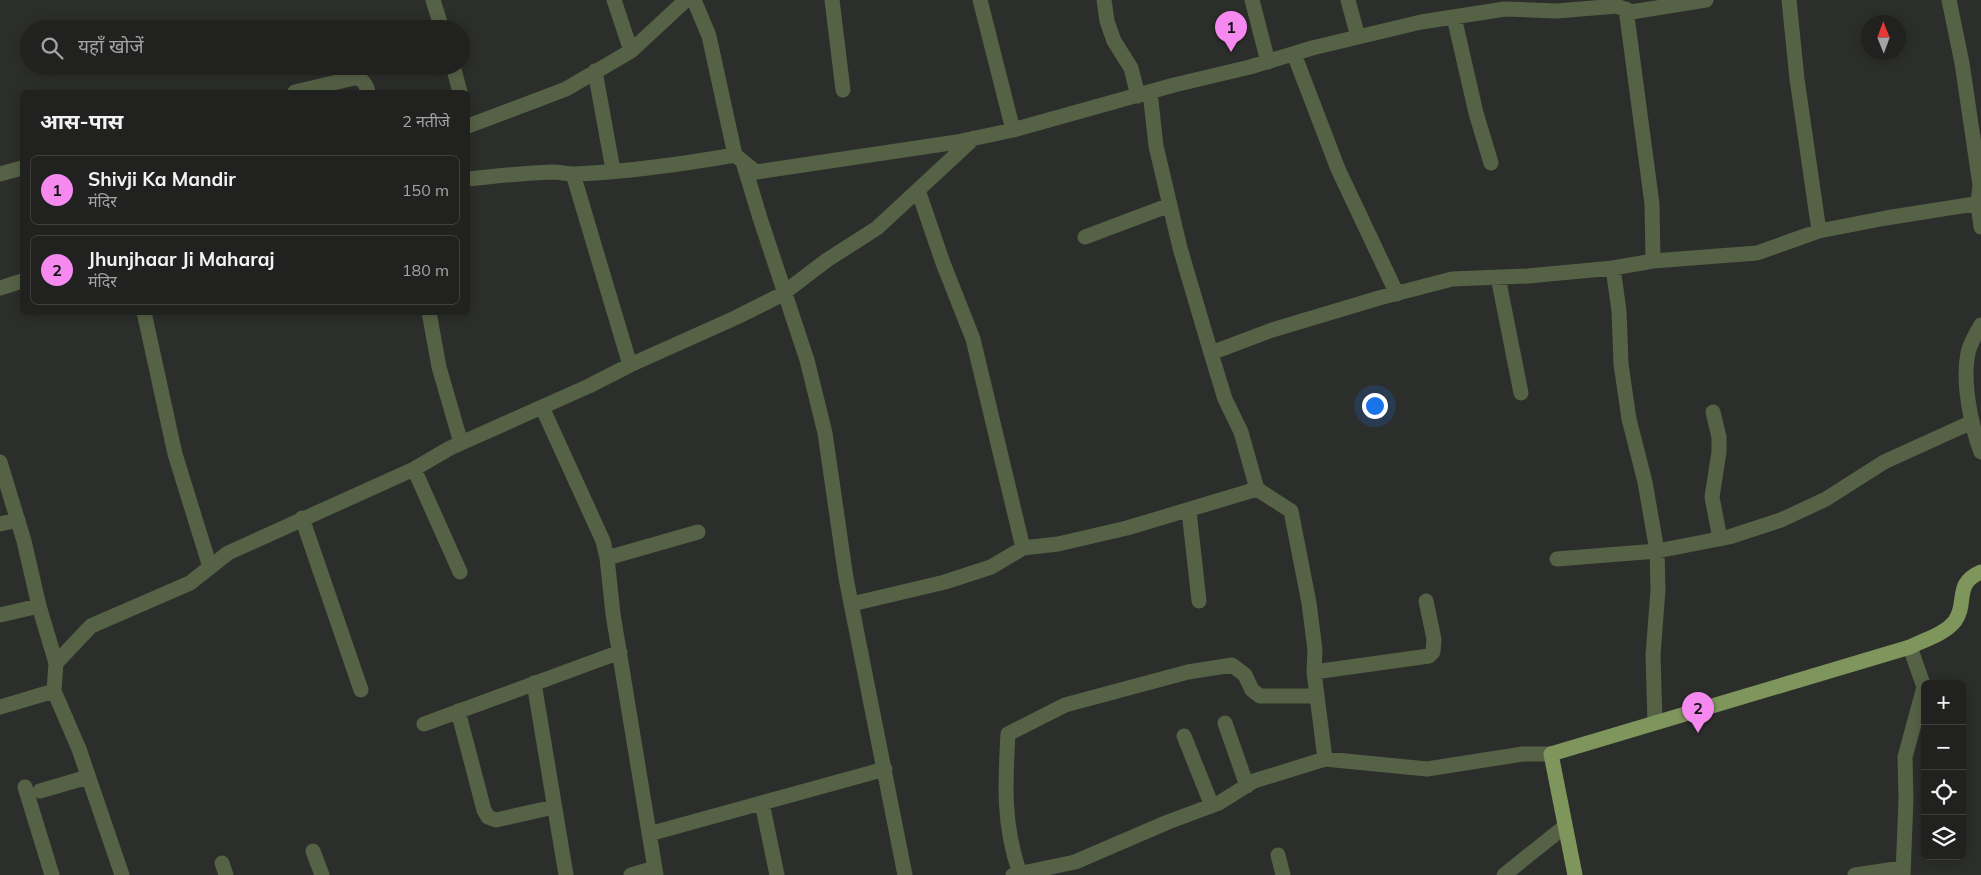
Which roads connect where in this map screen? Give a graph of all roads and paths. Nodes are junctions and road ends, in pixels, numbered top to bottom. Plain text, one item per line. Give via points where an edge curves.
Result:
1 (433, 0) edge
2 (614, 0) edge
3 (686, 0) edge
4 (694, 0) edge
5 (832, 0) edge
6 (980, 0) edge
7 (1104, 0) edge
8 (1252, 0) edge
9 (1348, 0) edge
10 (1706, 0) edge
11 (1789, 0) edge
12 (1949, 0) edge
13 (1505, 5) edge
14 (1620, 5) edge
15 (1454, 17) junction
16 (439, 20) edge
17 (1358, 37) junction
18 (631, 51) junction
19 (1294, 54) junction
20 (1268, 62) junction
21 (595, 71) junction
22 (455, 75) edge
23 (303, 90) edge
24 (367, 90) edge
25 (459, 90) edge
26 (843, 90) dead end
27 (1144, 94) junction
28 (470, 124) edge
29 (1013, 130) junction
30 (974, 138) junction
31 (739, 158) junction
32 (1491, 163) dead end
33 (20, 169) edge
34 (613, 170) junction
35 (0, 174) edge
36 (573, 174) junction
37 (470, 179) edge
38 (918, 190) junction
39 (1979, 203) edge
40 (1170, 205) junction
41 (1981, 227) edge
42 (1820, 231) junction
43 (1085, 236) dead end
44 (1653, 261) junction
45 (1613, 268) junction
46 (1498, 277) junction
47 (20, 282) edge
48 (0, 288) edge
49 (785, 292) junction
50 (1397, 294) junction
51 (145, 315) edge
52 (430, 315) edge
53 (1981, 326) edge
54 (1211, 353) junction
55 (630, 364) junction
56 (1520, 392) dead end
57 (542, 407) junction
58 (1713, 412) dead end
59 (1972, 422) junction
60 (462, 443) junction
61 (1981, 452) edge
62 (1, 466) edge
63 (414, 469) junction
64 (1257, 489) junction
65 (1189, 511) junction
66 (302, 518) junction
67 (18, 520) junction
68 (0, 524) edge
69 (698, 532) dead end
70 (1720, 539) junction
71 (1023, 548) junction
72 (1657, 551) junction
73 (607, 558) junction
74 (1557, 560) dead end
75 (210, 567) junction
76 (460, 572) dead end
77 (1981, 572) edge
78 (1199, 601) dead end
79 (1426, 601) dead end
80 (852, 604) junction
81 (39, 606) junction
82 (0, 615) edge
83 (1910, 647) junction
84 (620, 652) junction
85 (56, 663) junction
86 (1314, 672) junction
87 (534, 683) junction
88 (361, 690) dead end
89 (54, 691) junction
90 (1317, 696) junction
91 (0, 707) edge
92 (458, 711) junction
93 (1655, 722) junction
94 (1225, 723) dead end
95 (424, 724) dead end
96 (1184, 736) dead end
97 (1552, 754) junction
98 (1325, 759) junction
99 (885, 770) junction
100 (88, 777) junction
101 (1247, 786) junction
102 (25, 787) dead end
103 (40, 791) dead end
104 (762, 803) junction
105 (1212, 806) junction
106 (554, 807) junction
107 (1564, 827) junction
108 (649, 834) junction
109 (313, 851) dead end
110 (1278, 855) dead end
111 (1050, 871) edge
112 (656, 872) edge
113 (1903, 872) edge
114 (1017, 874) edge
115 (52, 875) edge
116 (122, 875) edge
117 (322, 875) edge
118 (566, 875) edge
119 (631, 875) edge
120 (777, 875) edge
121 (906, 875) edge
122 (1283, 875) edge
123 (1504, 875) edge
124 (1574, 875) edge
125 (1855, 875) edge

1 - 16 street
2 - 18 street
3 - 18 street
4 - 31 street via 709,36
5 - 26 street
6 - 29 street
7 - 27 street via 1114,40
8 - 20 street
9 - 17 street
10 - 14 street via 1631,12
11 - 42 street via 1797,79
12 - 39 street via 1980,185
13 - 14 street via 1557,11
13 - 15 street
14 - 44 street via 1652,204
15 - 17 street
15 - 32 street
17 - 19 street
18 - 21 street
19 - 20 street
19 - 50 street via 1338,169
20 - 27 street
21 - 28 street via 566,89
21 - 34 street
22 - 25 street
23 - 24 street via 354,78 364,81
27 - 29 street
27 - 40 street
29 - 30 street
30 - 31 street via 756,172
30 - 38 street
31 - 34 street
31 - 49 street
33 - 35 street
34 - 36 street
36 - 37 street via 554,172
36 - 55 street
38 - 49 street via 877,228
38 - 71 street via 973,339
39 - 41 street
39 - 42 street
40 - 43 street
40 - 54 street
42 - 44 street via 1757,253
44 - 45 street
45 - 46 street
45 - 72 street via 1629,419 1645,482
46 - 50 street via 1452,279
46 - 56 street
47 - 48 street
49 - 55 street via 735,318
49 - 80 street via 826,433
50 - 54 street via 1272,330
51 - 75 street via 175,454
52 - 60 street via 439,367
53 - 59 street via 1967,355
54 - 64 street via 1225,398 1241,432
55 - 57 street
57 - 60 street
57 - 73 street via 596,523
58 - 70 street via 1719,452 1712,497
59 - 61 street
59 - 70 street via 1884,462 1826,499 1781,520
60 - 63 street
62 - 67 street
63 - 66 street
63 - 76 street
64 - 65 street
64 - 86 street via 1291,511 1309,603 1315,650
65 - 71 street via 1058,544
65 - 78 street
66 - 75 street via 228,553
66 - 88 street
67 - 68 street
67 - 81 street
69 - 73 street
70 - 72 street
71 - 80 street via 991,567 945,582
72 - 74 street
72 - 93 street via 1653,655
73 - 84 street
75 - 85 street via 190,583 91,626
77 - 83 main road via 1968,579 1962,590 1955,621
79 - 86 street via 1434,639 1433,652 1429,656
80 - 99 street
81 - 82 street
81 - 85 street
83 - 93 main road
83 - 113 street via 1924,687 1906,757
84 - 87 street
84 - 108 street
85 - 89 street
86 - 90 street
87 - 92 street
87 - 106 street
89 - 91 street
89 - 100 street
90 - 98 street
90 - 114 street via 1260,696 1252,690 1245,675 1232,665 1188,672 1065,705 1008,734 1004,791
92 - 95 street
92 - 106 street via 488,817 496,820
93 - 97 main road
94 - 101 street
96 - 105 street
97 - 98 street via 1523,754 1427,769
97 - 107 main road
98 - 101 street
99 - 104 street
99 - 121 street
100 - 103 street
100 - 116 street
101 - 105 street
102 - 115 street
104 - 108 street
104 - 120 street
105 - 111 street
106 - 118 street
107 - 123 street
107 - 124 main road
108 - 112 street
109 - 117 street
110 - 122 street
111 - 114 street
112 - 119 street
113 - 125 street

